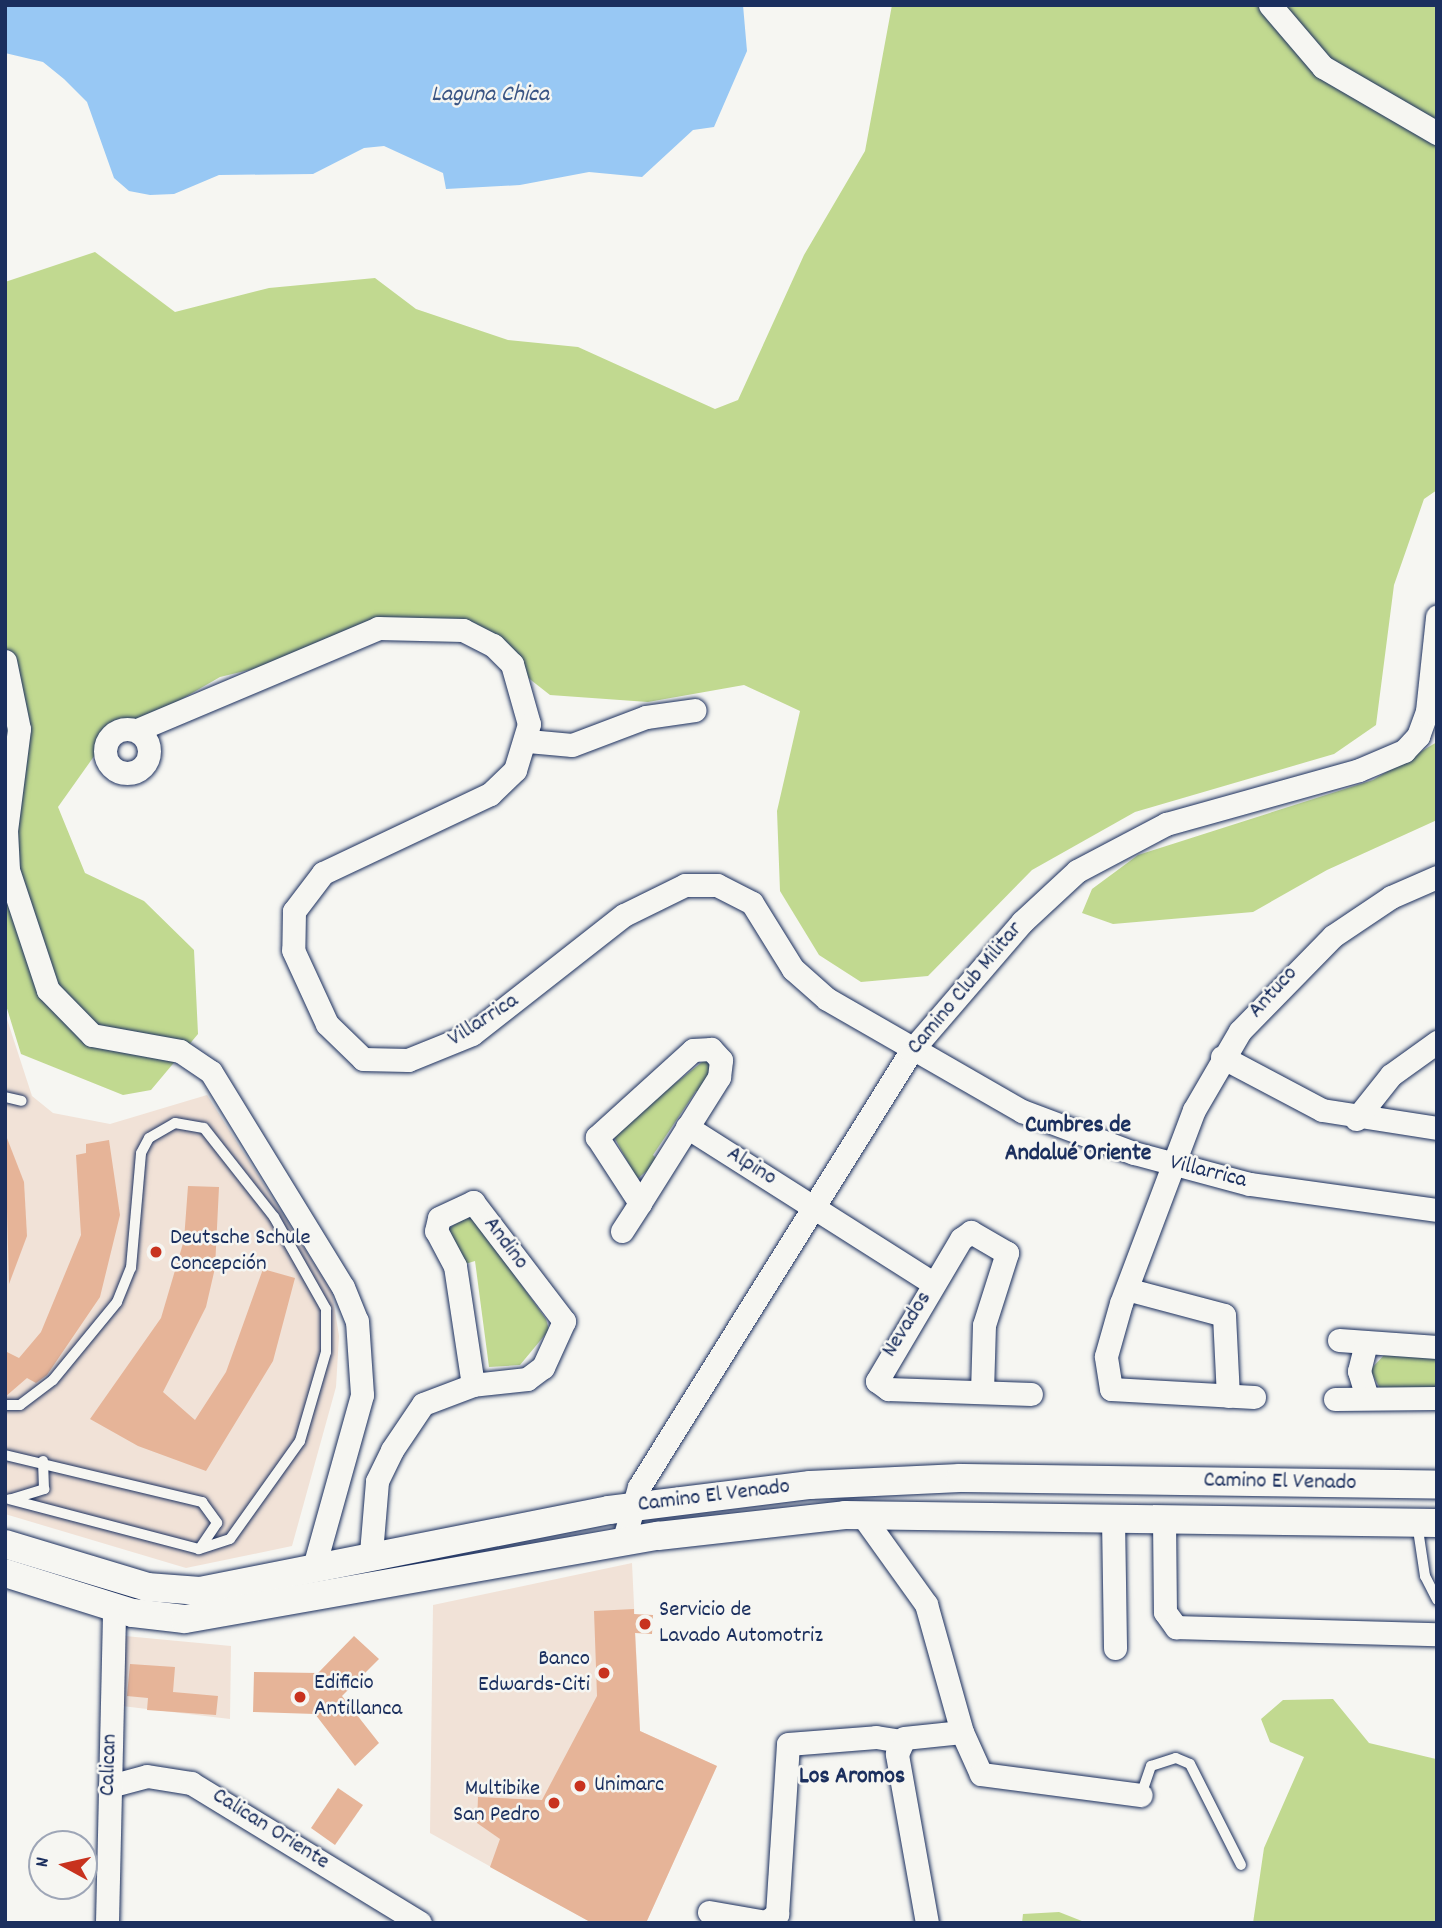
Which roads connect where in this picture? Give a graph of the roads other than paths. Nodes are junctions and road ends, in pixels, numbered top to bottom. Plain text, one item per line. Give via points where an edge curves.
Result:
1 (1270, 5) edge
2 (1437, 133) edge
3 (1437, 617) edge
4 (5, 661) edge
5 (695, 710) dead end
6 (138, 730) dead end
7 (528, 741) junction
8 (1437, 877) edge
9 (1437, 1042) edge
10 (911, 1051) junction
11 (1222, 1057) junction
12 (5, 1097) edge
13 (22, 1101) dead end
14 (1356, 1119) junction
15 (687, 1128) junction
16 (1437, 1128) edge
17 (1172, 1165) junction
18 (640, 1203) junction
19 (813, 1208) junction
20 (1437, 1210) edge
21 (622, 1231) dead end
22 (933, 1283) junction
23 (1130, 1290) junction
24 (1339, 1340) dead end
25 (1366, 1343) junction
26 (1437, 1347) edge
27 (473, 1385) junction
28 (982, 1392) junction
29 (1031, 1394) dead end
30 (1228, 1396) junction
31 (1254, 1397) dead end
32 (1367, 1398) junction
33 (1437, 1398) edge
34 (1335, 1399) dead end
35 (5, 1405) edge
36 (5, 1455) edge
37 (43, 1461) junction
38 (1437, 1485) edge
39 (7, 1500) edge
40 (632, 1506) junction
41 (863, 1514) junction
42 (1113, 1518) junction
43 (1164, 1519) junction
44 (1427, 1523) edge
45 (623, 1542) junction
46 (5, 1544) edge
47 (199, 1549) junction
48 (371, 1553) junction
49 (314, 1567) junction
50 (5, 1573) edge
51 (1437, 1600) edge
52 (114, 1607) junction
53 (1434, 1634) dead end
54 (1115, 1648) dead end
55 (962, 1732) junction
56 (902, 1741) junction
57 (110, 1786) junction
58 (1141, 1795) joint
59 (1241, 1865) dead end
60 (709, 1912) dead end
61 (107, 1923) edge
62 (420, 1923) edge
63 (927, 1923) edge

1 - 2 street via 1323,67
3 - 10 street, Camino Club Militar via 1427,711 1418,736 1404,751 1359,770 1209,808 1094,859 1022,922
4 - 49 street via 19,729 9,796 8,870 48,990 92,1035 180,1051 211,1072 343,1287 357,1321 362,1395
5 - 7 street via 646,717 572,745
6 - 7 street, Villarrica via 360,634 426,625 463,630 503,653 527,700
7 - 10 street, Villarrica via 514,770 490,794 323,873 299,898 290,921 293,950 327,1024 345,1047 384,1063 444,1047 502,1014 624,915 694,883 746,899 800,978
8 - 11 street, Antuco via 1376,906 1306,958
9 - 14 street via 1391,1075
10 - 17 street, Villarrica via 1021,1111
10 - 19 street, Camino Club Militar
11 - 14 street via 1295,1100
11 - 17 street, Antuco
12 - 13 lane
14 - 16 street
15 - 18 street
15 - 18 street via 721,1072 721,1060 708,1047 693,1050 597,1137
15 - 19 street, Alpino
17 - 20 street, Villarrica via 1294,1193
17 - 23 street, Antuco
18 - 21 street
19 - 22 street, Nevados
19 - 40 street, Camino Club Militar
22 - 28 street, Nevados via 880,1370 878,1384
22 - 28 street, Nevados via 967,1233 1004,1247 983,1331
23 - 30 street via 1224,1315
23 - 30 street, Antuco via 1106,1356 1111,1389
24 - 25 street
25 - 26 street
25 - 32 street via 1359,1371
27 - 27 street, Andino via 455,1266 436,1231 439,1218 469,1202 564,1324 533,1376
27 - 48 street, Andino via 423,1404 392,1450 377,1481
28 - 29 street, Nevados
30 - 31 street
32 - 33 street
32 - 34 street
35 - 47 lane via 20,1405 53,1380 117,1302 131,1268 141,1153 149,1138 175,1123 204,1128 274,1217 309,1274 326,1309 327,1332 312,1409 289,1459 230,1539
36 - 37 lane
37 - 39 lane via 44,1489
37 - 47 lane via 202,1502 215,1514 217,1531
38 - 40 street, Camino El Venado via 895,1480
39 - 47 lane
40 - 45 street, Camino Club Militar
40 - 48 street, Camino El Venado
41 - 42 street, Camino El Venado
41 - 45 street, Camino El Venado
41 - 55 street via 926,1604
42 - 43 street, Camino El Venado
42 - 54 street
43 - 44 street, Camino El Venado
43 - 53 street via 1165,1612 1176,1627
44 - 51 lane via 1425,1576
45 - 52 street, Camino El Venado via 214,1616 168,1619
46 - 49 street, Camino El Venado via 182,1591
48 - 49 street, Camino El Venado
50 - 52 street, Camino El Venado
52 - 57 street, Calican
55 - 56 street
55 - 58 street via 986,1776 1086,1783
56 - 60 street via 876,1737 788,1744 777,1914 766,1922
56 - 63 street via 897,1754
57 - 61 street, Calican
57 - 62 street, Calican Oriente via 147,1776 191,1783
58 - 59 lane via 1151,1766 1176,1758 1190,1763

